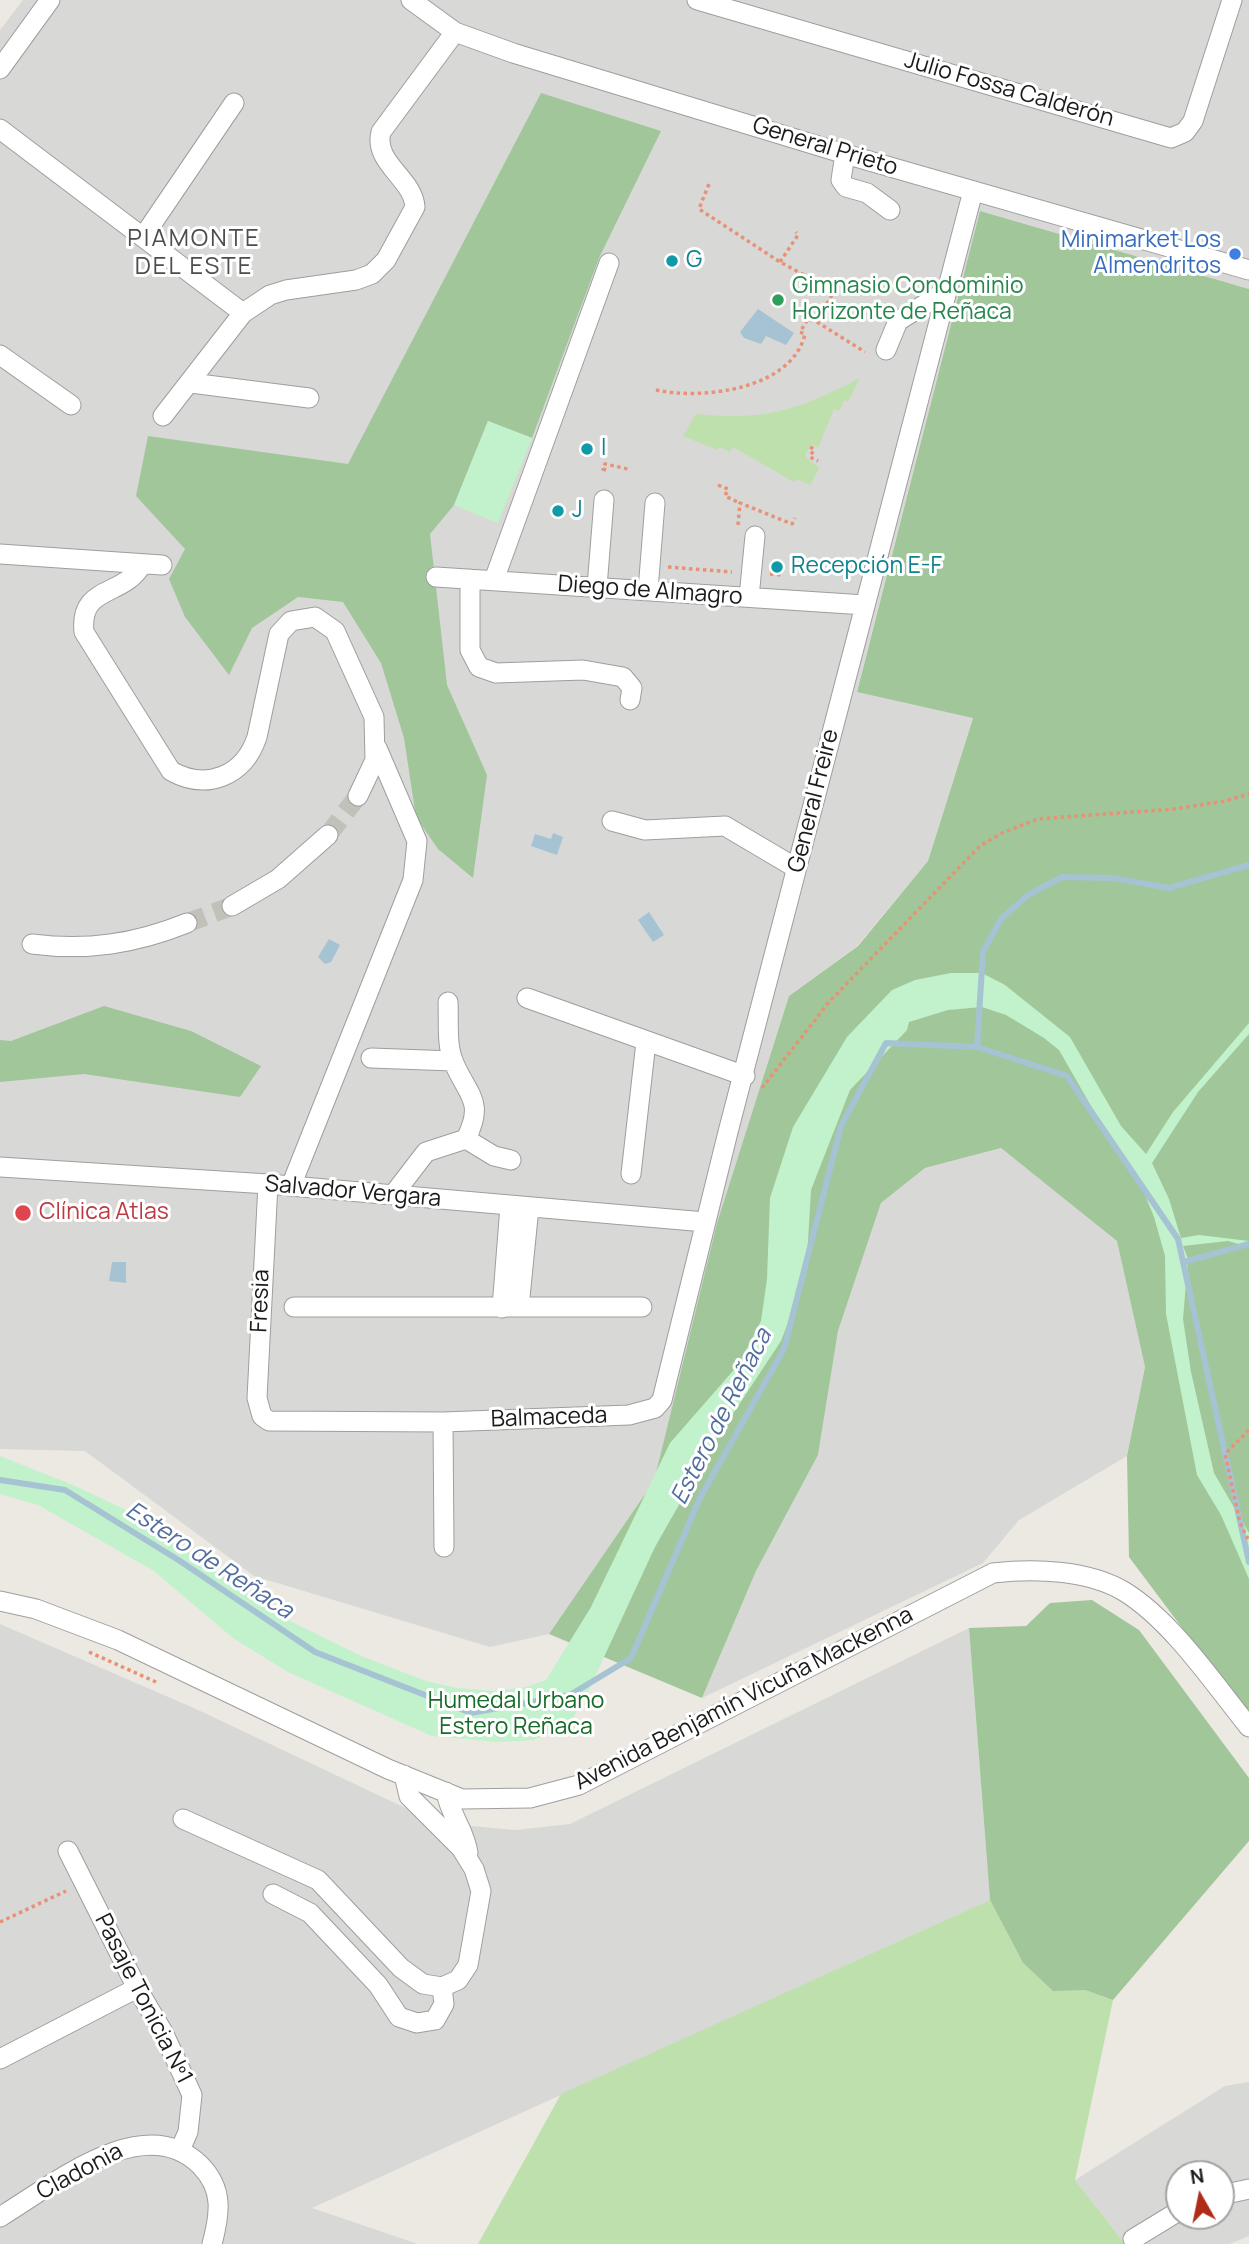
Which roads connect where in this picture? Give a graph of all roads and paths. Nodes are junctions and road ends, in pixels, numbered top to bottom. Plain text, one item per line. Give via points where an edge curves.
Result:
1 (50, 0) edge
2 (411, 0) edge
3 (697, 0) edge
4 (1232, 0) edge
5 (455, 32) junction
6 (0, 69) edge
7 (234, 103) dead end
8 (0, 129) edge
9 (845, 154) junction
10 (709, 184) dead end
11 (973, 191) junction
12 (890, 210) dead end
13 (796, 232) dead end
14 (143, 237) junction
15 (780, 262) junction
16 (609, 263) dead end
17 (1249, 270) edge
18 (946, 291) junction
19 (243, 313) junction
20 (817, 322) junction
21 (887, 351) dead end
22 (865, 352) dead end
23 (0, 355) edge
24 (191, 383) junction
25 (656, 390) dead end
26 (309, 398) dead end
27 (71, 405) dead end
28 (163, 416) dead end
29 (810, 447) dead end
30 (818, 461) dead end
31 (628, 469) dead end
32 (606, 470) dead end
33 (718, 485) dead end
34 (604, 500) dead end
35 (655, 503) dead end
36 (740, 503) dead end
37 (755, 536) dead end
38 (0, 554) edge
39 (436, 577) dead end
40 (470, 579) junction
41 (494, 580) junction
42 (597, 587) junction
43 (648, 590) junction
44 (749, 597) junction
45 (865, 605) junction
46 (629, 700) dead end
47 (377, 748) junction
48 (1249, 793) edge
49 (358, 796) tunnel mouth
50 (612, 821) dead end
51 (328, 835) tunnel mouth
52 (796, 868) junction
53 (232, 906) tunnel mouth
54 (187, 923) tunnel mouth
55 (32, 944) dead end
56 (527, 998) dead end
57 (448, 1002) dead end
58 (646, 1042) junction
59 (372, 1058) dead end
60 (453, 1062) junction
61 (745, 1076) junction
62 (761, 1089) dead end
63 (466, 1139) junction
64 (511, 1160) dead end
65 (0, 1167) edge
66 (631, 1174) dead end
67 (268, 1184) junction
68 (291, 1186) junction
69 (393, 1195) junction
70 (519, 1207) junction
71 (705, 1223) junction
72 (294, 1307) dead end
73 (642, 1307) dead end
74 (511, 1308) junction
75 (654, 1408) joint
76 (262, 1416) joint
77 (443, 1422) junction
78 (1249, 1430) edge
79 (1249, 1541) edge
80 (444, 1546) dead end
81 (0, 1601) edge
82 (1249, 1727) edge
83 (404, 1775) junction
84 (446, 1792) junction
85 (183, 1819) dead end
86 (68, 1851) dead end
87 (468, 1858) junction
88 (83, 1882) junction
89 (273, 1894) dead end
90 (0, 1922) edge
91 (442, 1987) junction
92 (137, 1988) junction
93 (0, 2059) edge
94 (180, 2150) junction
95 (0, 2217) edge
96 (1165, 2220) edge
97 (1133, 2239) dead end
98 (212, 2244) edge

1 - 6 street
2 - 5 street, General Prieto
3 - 4 street, Julio Fossa Calderón via 1171,138 1194,121
5 - 9 street, General Prieto
5 - 19 street via 381,132 383,155 411,191 415,207 386,260 364,278 286,290
7 - 14 street
8 - 14 street
9 - 11 street, General Prieto
9 - 12 street via 841,180 846,187 867,193
10 - 15 path via 699,209
11 - 17 street, General Prieto
11 - 18 street, General Freire
13 - 15 path
14 - 19 street
15 - 20 path via 834,291
16 - 41 street
18 - 21 street via 898,321
18 - 45 street, General Freire
19 - 24 street
20 - 22 path
20 - 25 path via 808,319 800,332 803,341 788,363 751,384 693,396
23 - 27 street
24 - 26 street
24 - 28 street
29 - 30 path via 814,449 810,457
31 - 32 path via 604,464
33 - 36 path via 728,489 725,496
34 - 42 street
35 - 43 street
37 - 44 street
38 - 47 street via 152,565 93,599 85,614 84,632 171,771 182,777 207,781 231,774 248,758 257,737 279,634 291,621 307,616 323,620 335,631 374,717
39 - 40 street, Diego de Almagro
40 - 41 street, Diego de Almagro
40 - 46 street via 470,650 479,667 496,673 583,670 623,677 632,688
41 - 42 street, Diego de Almagro
42 - 43 street, Diego de Almagro
43 - 44 street, Diego de Almagro
44 - 45 street, Diego de Almagro
45 - 52 street, General Freire
47 - 49 street via 372,772
47 - 68 street via 417,841 412,880
48 - 62 path via 1174,809 1038,820 980,846 829,1002
50 - 52 street via 645,830 724,826
51 - 53 street via 278,879
52 - 61 street, General Freire
54 - 55 street via 110,946
56 - 58 street
57 - 60 street
58 - 61 street
58 - 66 street
59 - 60 street
60 - 63 street via 474,1098 476,1113
61 - 71 street, General Freire
63 - 64 street via 494,1156
63 - 69 street via 426,1152
65 - 67 street, Salvador Vergara
67 - 68 street, Salvador Vergara
67 - 76 street, Fresia via 257,1398
68 - 69 street, Salvador Vergara
69 - 70 street, Salvador Vergara
70 - 71 street, Salvador Vergara
70 - 74 street
71 - 75 street, General Freire via 666,1391
72 - 74 street
73 - 74 street
75 - 77 street, Balmaceda via 629,1415
76 - 77 street, Balmaceda via 279,1422
77 - 80 street
78 - 79 path via 1225,1454 1240,1523
81 - 83 street, Avenida Benjamín Vicuña Mackenna via 36,1609 118,1640
82 - 84 street, Avenida Benjamín Vicuña Mackenna via 1161,1622 1125,1592 1094,1578 1019,1569 993,1573 579,1785 505,1801 462,1799
83 - 84 street, Avenida Benjamín Vicuña Mackenna
83 - 87 street via 409,1796
84 - 87 street via 448,1806 466,1839
85 - 91 street via 318,1880 401,1968 423,1984
86 - 88 street, Pasaje Tonicia Nº1
87 - 91 street via 481,1891 468,1965 458,1980
88 - 90 path
88 - 92 street, Pasaje Tonicia Nº1
89 - 91 street via 310,1913 378,1984 399,2017 417,2023 435,2020 444,2004
92 - 93 street
92 - 94 street, Pasaje Tonicia Nº1 via 192,2095 188,2132
94 - 95 street, Cladonia via 142,2143 117,2149
94 - 98 street via 201,2165 215,2187 221,2211
96 - 97 street

